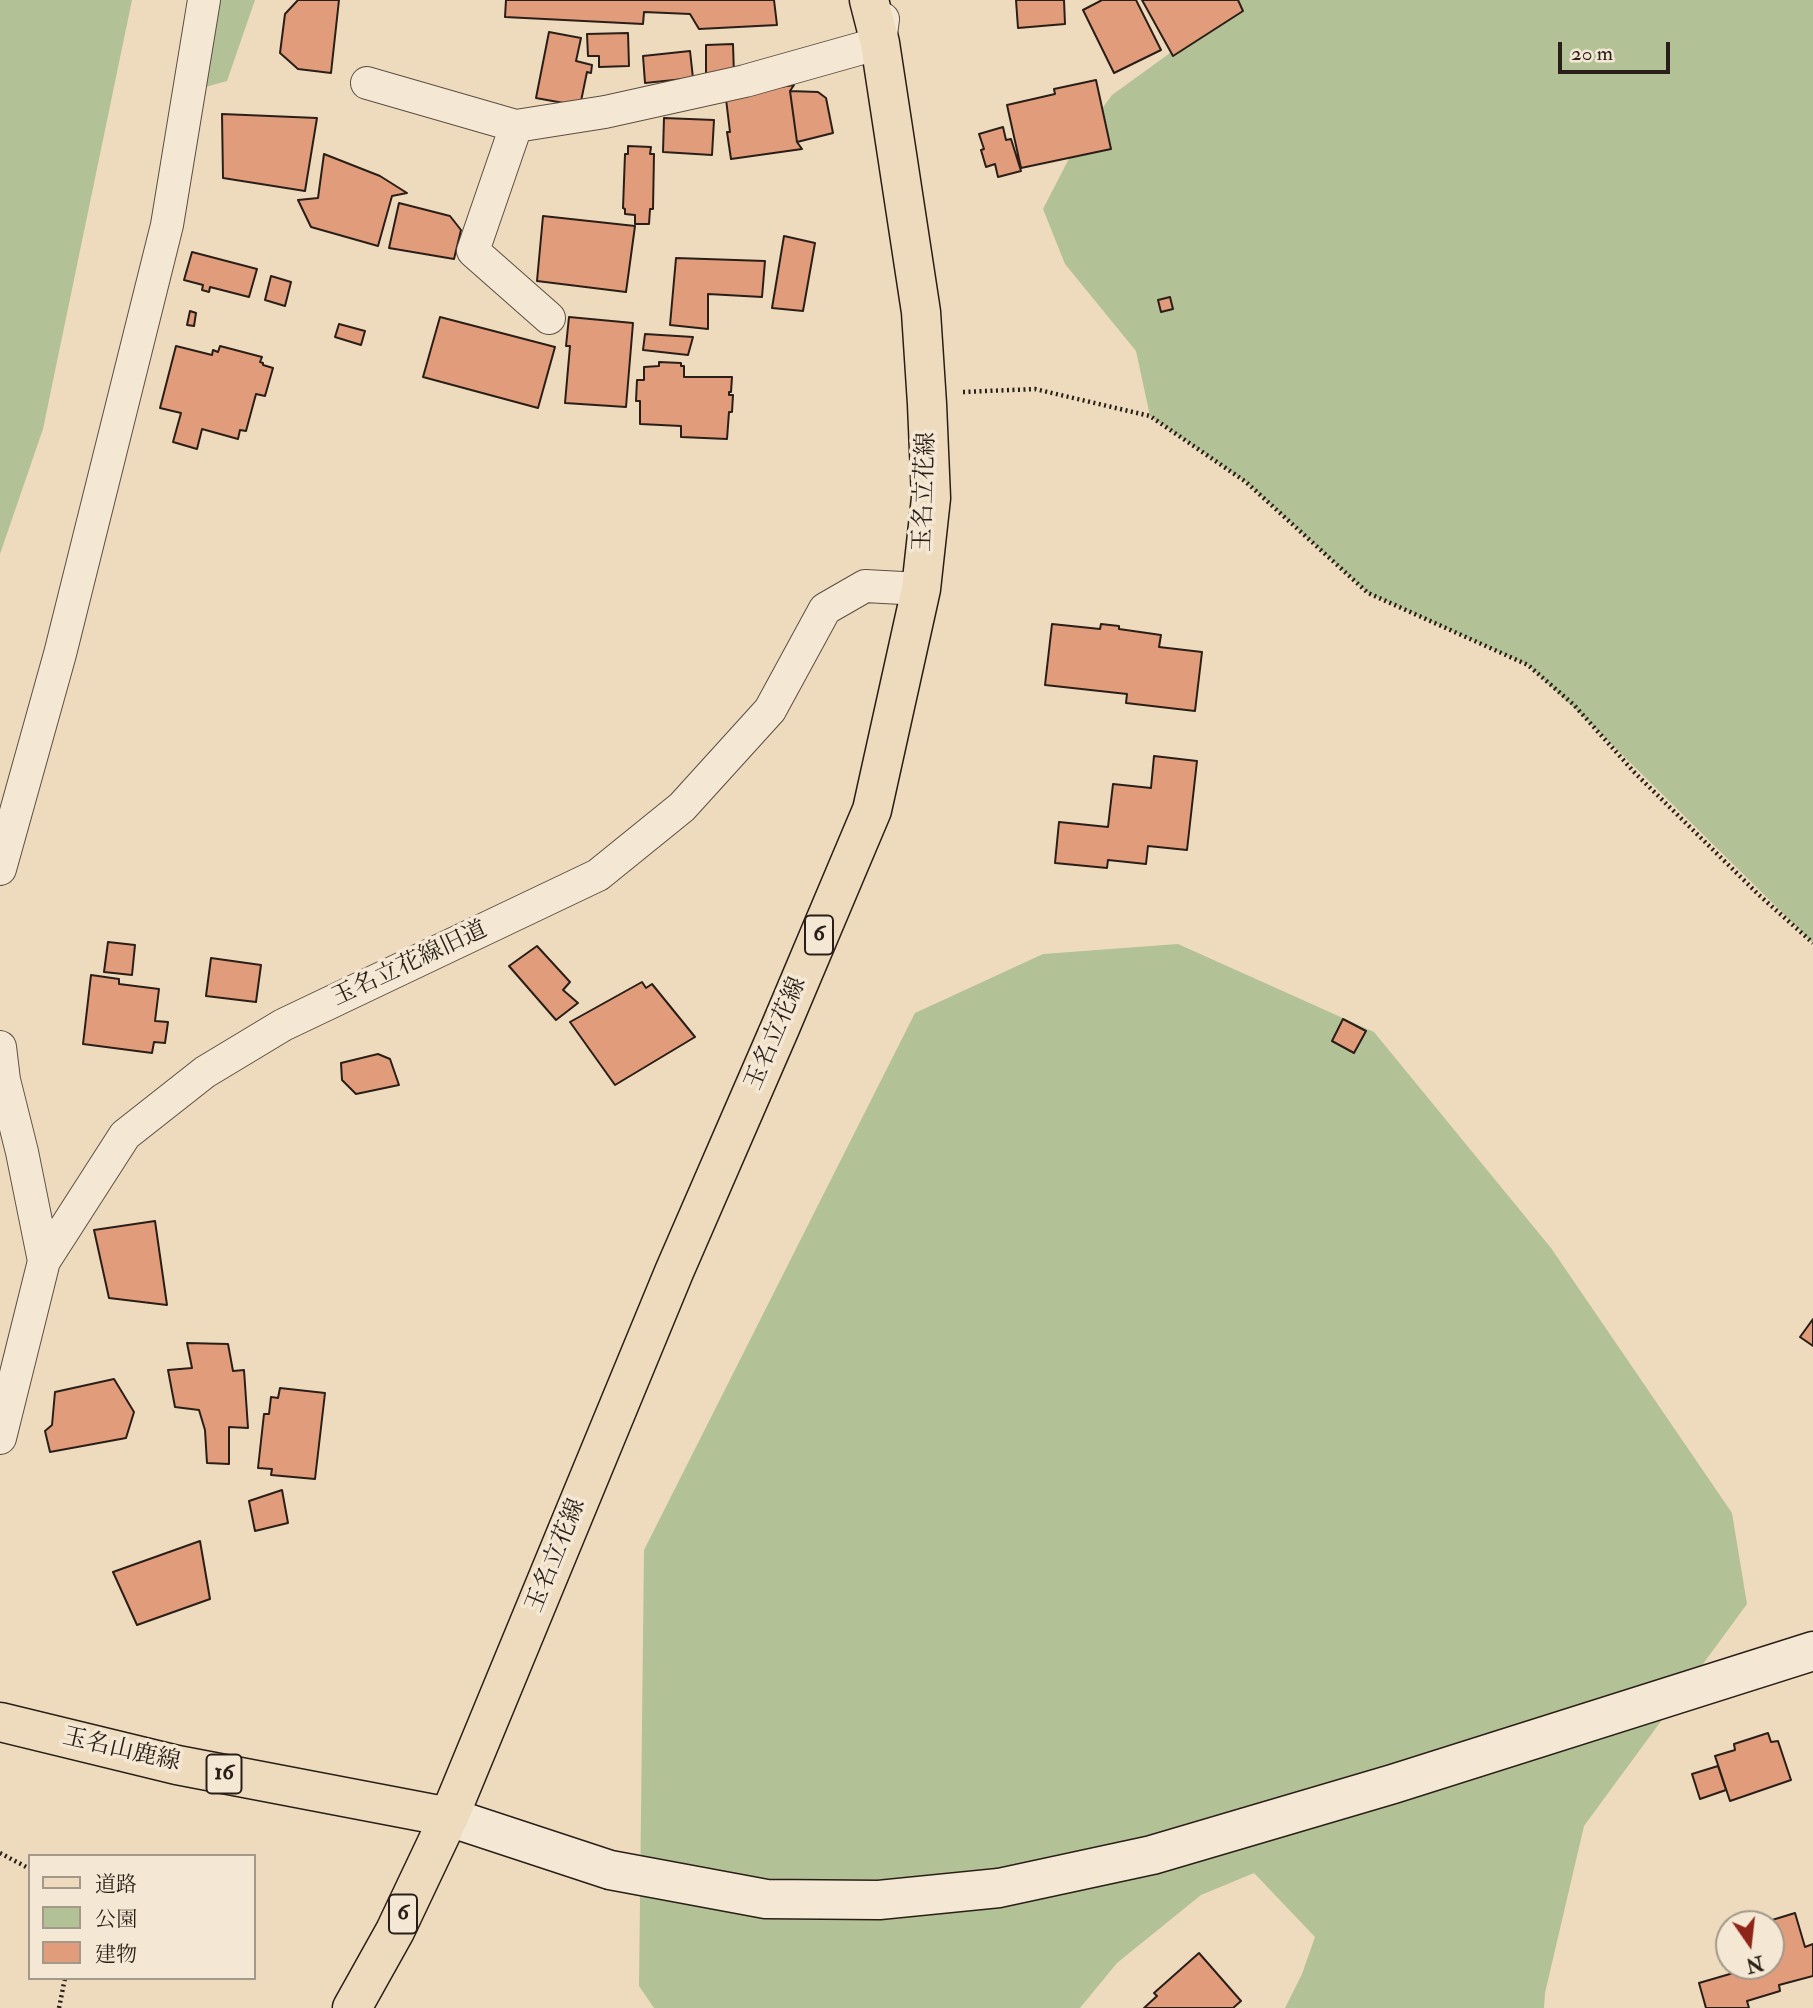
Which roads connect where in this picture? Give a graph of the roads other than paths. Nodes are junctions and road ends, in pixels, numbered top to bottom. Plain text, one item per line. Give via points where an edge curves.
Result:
1 (204, 0) edge
2 (869, 0) edge
3 (886, 0) edge
4 (880, 43) junction
5 (367, 83) dead end
6 (516, 127) junction
7 (549, 318) dead end
8 (922, 589) junction
9 (0, 869) edge
10 (0, 1046) edge
11 (44, 1261) junction
12 (0, 1438) edge
13 (1813, 1651) edge
14 (0, 1722) edge
15 (449, 1817) junction
16 (352, 2008) edge

1 - 9 street via 167,225 60,654
2 - 4 main road, 玉名立花線 / 6
3 - 4 street, 6
4 - 6 street via 745,81
4 - 8 main road, 玉名立花線 / 6 via 921,312 931,498
5 - 6 street
6 - 7 street via 473,251
8 - 11 street, 玉名立花線旧道 via 865,586 825,609 770,710 682,807 598,875 283,1025 205,1072 125,1135
8 - 15 main road, 玉名立花線 / 6 via 872,810 674,1272
10 - 11 street
11 - 12 street, 玉名立花線旧道
13 - 15 street via 1152,1855 999,1888 879,1900 766,1899 610,1870
14 - 15 main road, 玉名山鹿線 / 16 via 177,1765
15 - 16 main road, 玉名立花線 / 6

